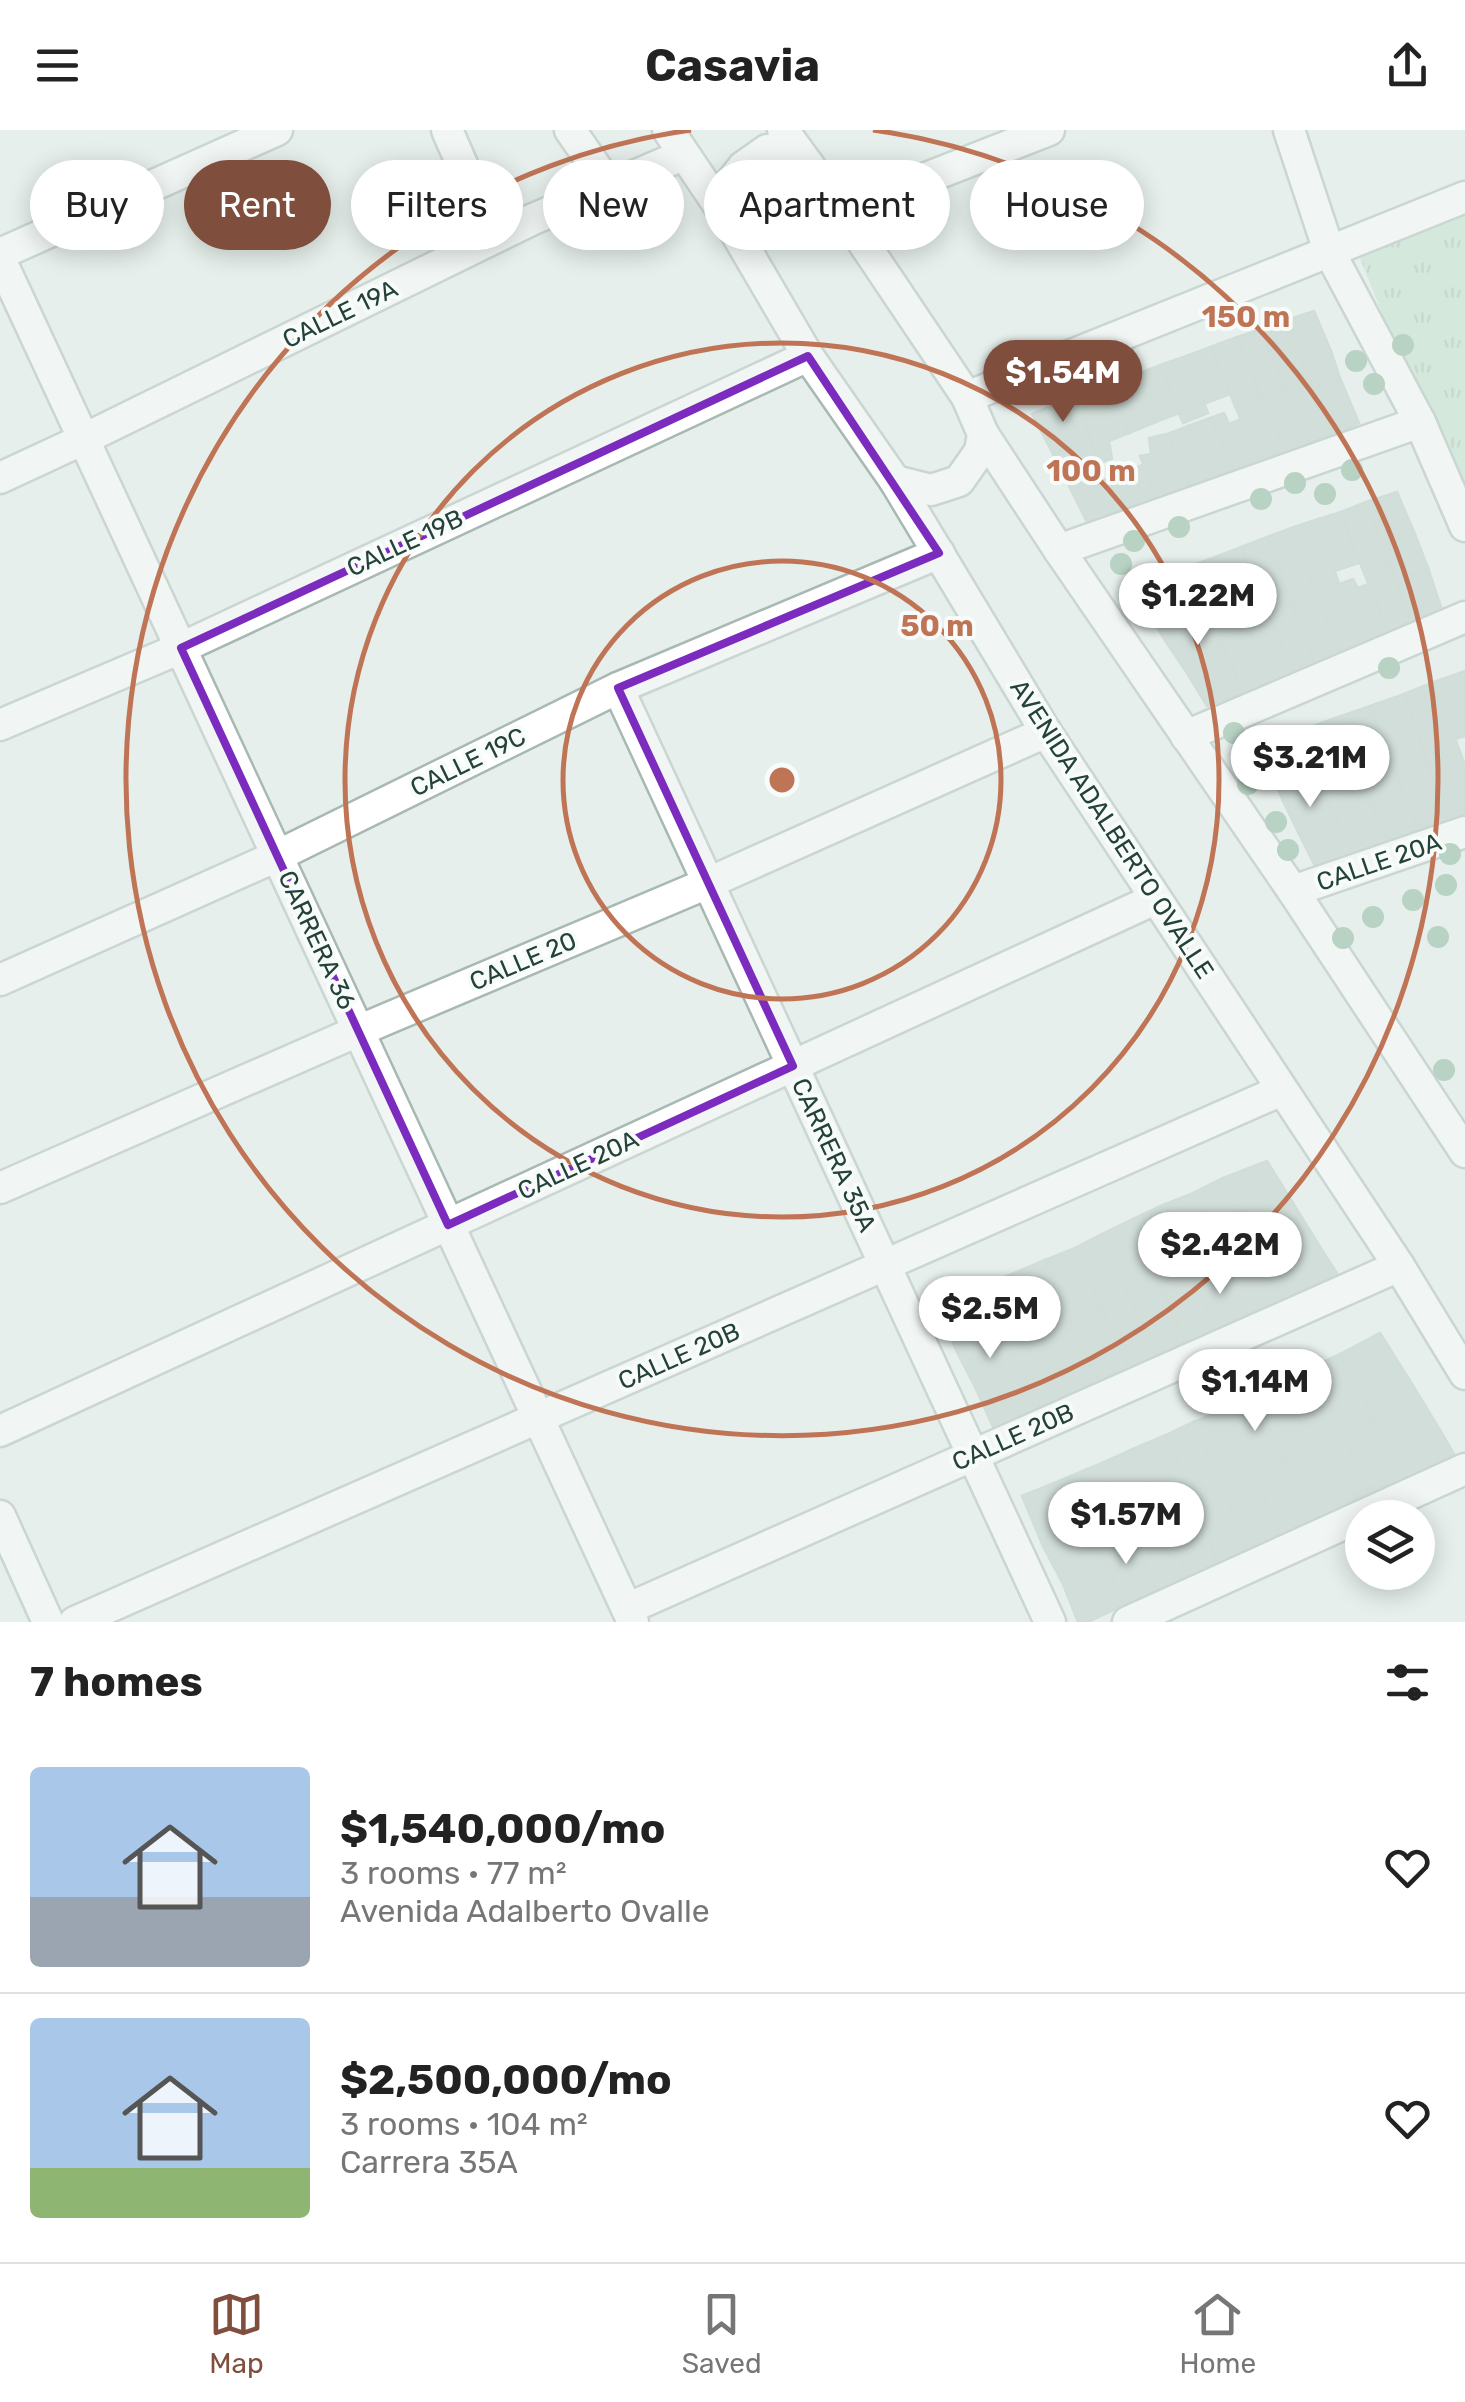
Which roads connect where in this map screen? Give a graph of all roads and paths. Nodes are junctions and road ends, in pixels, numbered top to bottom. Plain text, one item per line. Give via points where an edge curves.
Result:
1 (277, 130) edge
2 (447, 130) edge
3 (570, 130) edge
4 (1049, 130) edge
5 (1289, 130) edge
6 (791, 141) edge
7 (675, 142) edge
8 (460, 160) edge
9 (591, 160) edge
10 (648, 160) edge
11 (753, 160) edge
12 (950, 169) edge
13 (704, 184) edge
14 (1465, 196) edge
15 (470, 250) edge
16 (746, 250) edge
17 (868, 250) edge
18 (1329, 251) junction
19 (0, 257) edge
20 (808, 356) junction
21 (967, 398) junction
22 (1420, 422) junction
23 (84, 440) junction
24 (982, 442) junction
25 (0, 478) edge
26 (895, 480) junction
27 (1465, 526) edge
28 (1059, 550) junction
29 (939, 553) junction
30 (1465, 618) edge
31 (181, 648) junction
32 (618, 688) junction
33 (0, 726) edge
34 (1046, 732) junction
35 (1186, 736) junction
36 (1465, 832) edge
37 (278, 856) junction
38 (708, 883) junction
39 (1293, 891) junction
40 (1156, 899) junction
41 (0, 980) edge
42 (358, 1030) junction
43 (792, 1066) junction
44 (1282, 1090) junction
45 (1465, 1152) edge
46 (0, 1188) edge
47 (448, 1224) junction
48 (884, 1265) junction
49 (1399, 1266) junction
50 (1465, 1374) edge
51 (538, 1418) junction
52 (0, 1431) edge
53 (972, 1455) junction
54 (1465, 1468) edge
55 (0, 1516) edge
56 (630, 1615) edge
57 (48, 1622) edge
58 (75, 1622) edge
59 (1050, 1622) edge
60 (1128, 1622) edge

1 - 19 street
2 - 8 street
3 - 9 street
4 - 12 street
5 - 18 street
6 - 11 street
7 - 10 street, CALLE 19A
7 - 13 street, AVENIDA ADALBERTO OVALLE
14 - 18 street
15 - 23 street, CALLE 19A
16 - 20 street, AVENIDA ADALBERTO OVALLE
17 - 21 street
18 - 21 street
18 - 22 street
19 - 23 street, CARRERA 36
20 - 26 street, AVENIDA ADALBERTO OVALLE
20 - 31 street, CALLE 19B
21 - 24 street
22 - 27 street
22 - 28 street
23 - 25 street, CALLE 19A
23 - 31 street, CARRERA 36
24 - 26 street via 959,480 932,490
24 - 28 street
26 - 29 street, AVENIDA ADALBERTO OVALLE
28 - 35 street
29 - 32 street, CALLE 19C
29 - 34 street, AVENIDA ADALBERTO OVALLE
30 - 35 street
31 - 33 street, CALLE 19B
31 - 37 street, CARRERA 36
32 - 37 street, CALLE 19C
32 - 38 street, CARRERA 35A
34 - 38 street, CALLE 20
34 - 40 street, AVENIDA ADALBERTO OVALLE
35 - 39 street
36 - 39 street, CALLE 20A
37 - 41 street, CALLE 19C
37 - 42 street, CARRERA 36
38 - 42 street, CALLE 20
38 - 43 street, CARRERA 35A
39 - 45 street
40 - 43 street, CALLE 20A
40 - 44 street, AVENIDA ADALBERTO OVALLE
42 - 46 street, CALLE 20
42 - 47 street, CARRERA 36
43 - 47 street, CALLE 20A
43 - 48 street, CARRERA 35A
44 - 48 street, CALLE 20B
44 - 49 street, AVENIDA ADALBERTO OVALLE
47 - 51 street, CARRERA 36
47 - 52 street, CALLE 20A
48 - 51 street, CALLE 20B
48 - 53 street, CARRERA 35A
49 - 50 street, AVENIDA ADALBERTO OVALLE
49 - 53 street, CALLE 20B
51 - 56 street, CARRERA 36
51 - 58 street, CALLE 20B
53 - 56 street, CALLE 20B
53 - 59 street, CARRERA 35A
54 - 60 street
55 - 57 street

